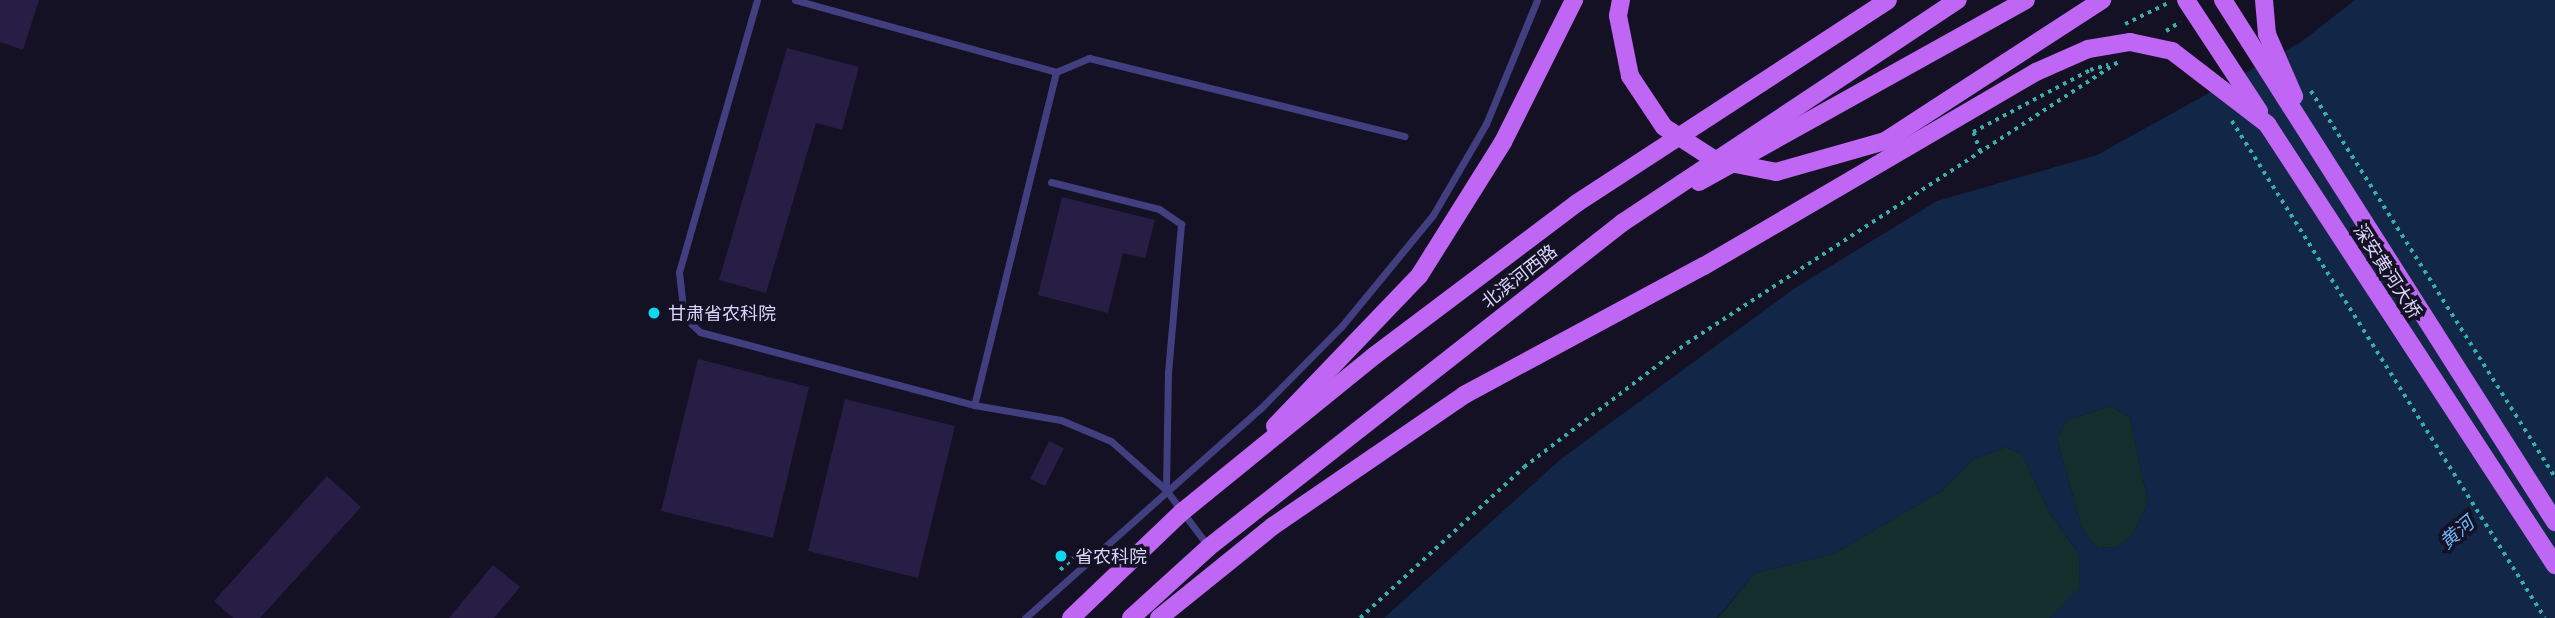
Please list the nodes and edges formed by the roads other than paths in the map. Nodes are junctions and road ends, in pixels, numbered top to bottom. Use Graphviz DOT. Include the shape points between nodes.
graph roads {
  1 [pos="757,0"];
  2 [pos="795,0"];
  3 [pos="1537,0"];
  4 [pos="1574,0"];
  5 [pos="1621,0"];
  6 [pos="1888,0"];
  7 [pos="1958,0"];
  8 [pos="2026,0"];
  9 [pos="2102,0"];
  10 [pos="2223,0"];
  11 [pos="2264,0"];
  12 [pos="2188,8"];
  13 [pos="1056,72"];
  14 [pos="2267,124"];
  15 [pos="1405,136"];
  16 [pos="2316,148"];
  17 [pos="1051,182"];
  18 [pos="1622,223"];
  19 [pos="974,405"];
  20 [pos="1230,473"];
  21 [pos="1166,490"];
  22 [pos="1182,512"];
  23 [pos="2555,522"];
  24 [pos="1209,547"];
  25 [pos="2555,565"];
  26 [pos="1026,618"];
  27 [pos="1071,618"];
  28 [pos="1131,618"];
  29 [pos="1159,618"];
  1 -- 19 [label="lane" via="679,272 684,317 700,332"];
  2 -- 13 [label="lane"];
  3 -- 21 [label="lane" via="1486,124 1433,215 1341,327"];
  4 -- 20 [label="main road" via="1503,142 1419,276"];
  5 -- 9 [label="main road, bridge" via="1618,16 1630,76 1664,127 1715,160 1776,172 1885,141"];
  6 -- 20 [label="main road, 北滨河西路" via="1577,203"];
  7 -- 18 [label="main road, 北滨河西路"];
  8 -- 18 [label="main road"];
  10 -- 16 [label="main road, 深安黄河大桥"];
  11 -- 16 [label="main road" via="2267,34"];
  12 -- 14 [label="main road, 深安黄河大桥, bridge"];
  13 -- 15 [label="lane" via="1089,58"];
  13 -- 19 [label="lane"];
  14 -- 25 [label="main road, 深安黄河大桥"];
  14 -- 29 [label="main road, bridge" via="2172,51 2130,42 2088,49 2036,72 1703,266 1464,395 1273,526"];
  16 -- 23 [label="main road, 深安黄河大桥"];
  17 -- 21 [label="lane" via="1159,209 1181,224 1168,372"];
  18 -- 24 [label="main road, 北滨河西路"];
  19 -- 21 [label="lane" via="1061,420 1111,441"];
  20 -- 22 [label="main road, 北滨河西路"];
  21 -- 22 [label="lane"];
  21 -- 26 [label="lane"];
  22 -- 24 [label="lane"];
  22 -- 27 [label="main road, 北滨河西路"];
  24 -- 28 [label="main road, 北滨河西路"];
}
